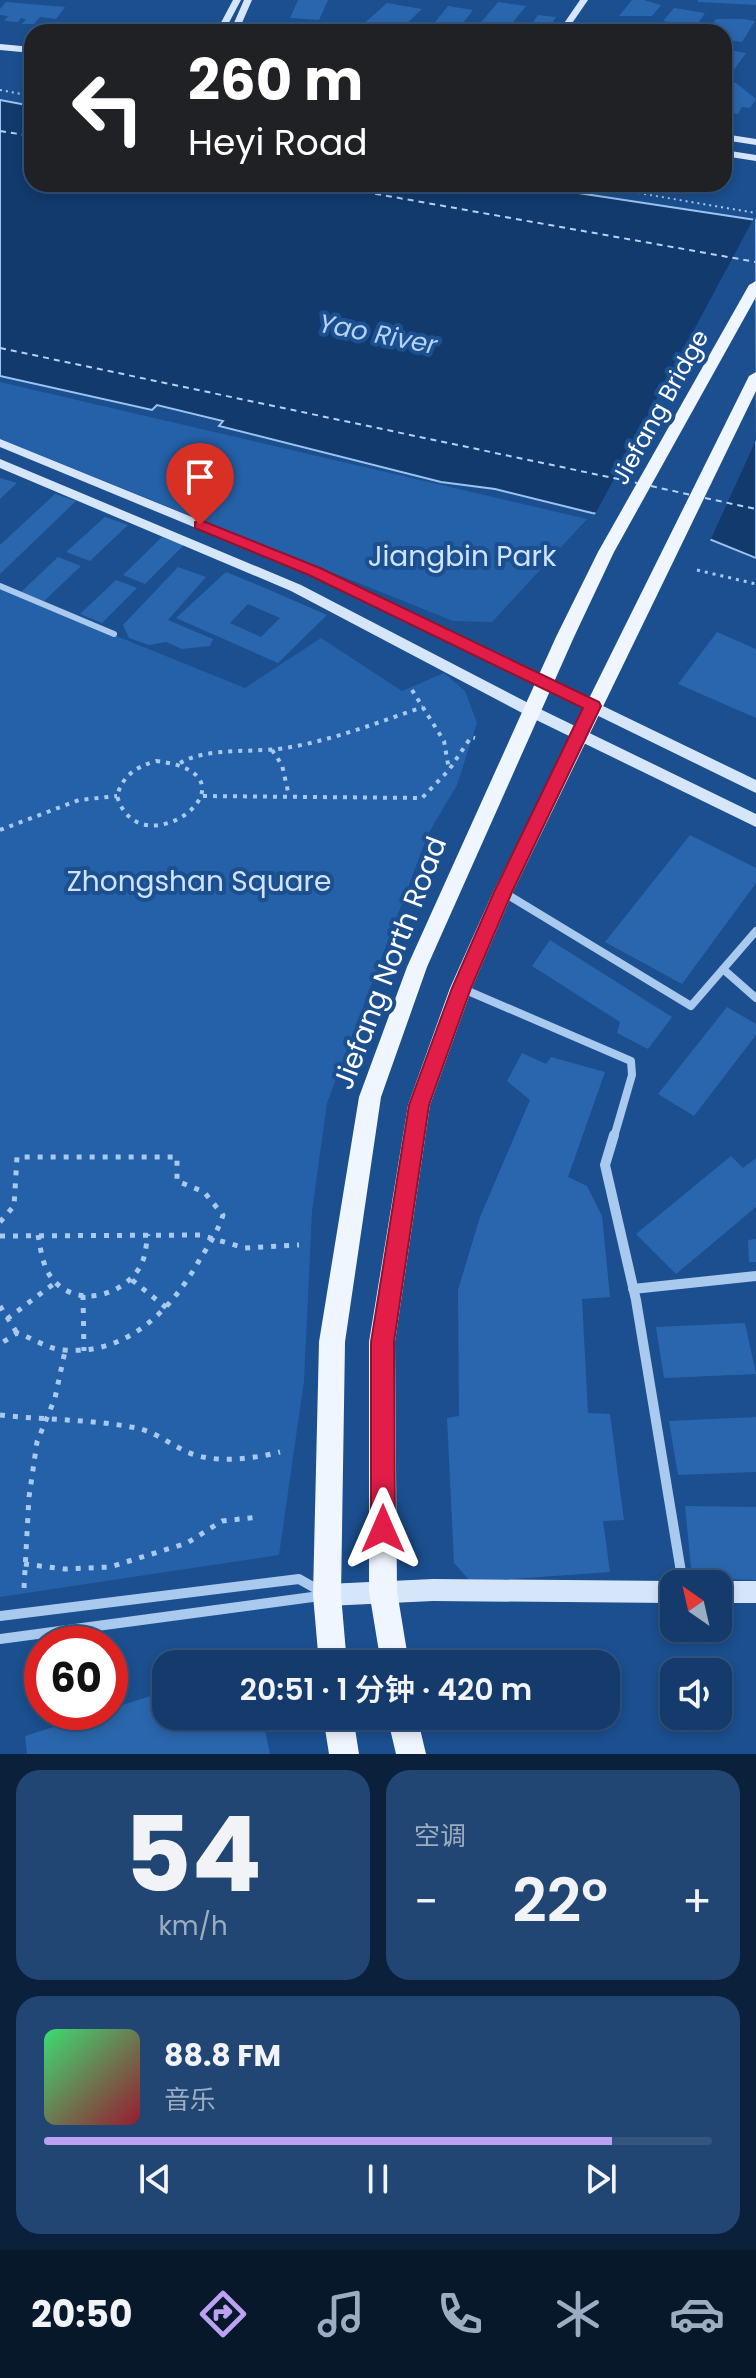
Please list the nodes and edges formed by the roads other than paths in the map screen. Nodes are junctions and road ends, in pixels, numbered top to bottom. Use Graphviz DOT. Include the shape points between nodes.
graph roads {
  1 [pos="237,0"];
  2 [pos="248,0"];
  3 [pos="584,0"];
  4 [pos="224,24"];
  5 [pos="238,24"];
  6 [pos="568,24"];
  7 [pos="0,40"];
  8 [pos="24,42"];
  9 [pos="0,47"];
  10 [pos="24,49"];
  11 [pos="732,138"];
  12 [pos="756,142"];
  13 [pos="732,154"];
  14 [pos="756,158"];
  15 [pos="756,285"];
  16 [pos="756,376"];
  17 [pos="0,443"];
  18 [pos="0,463"];
  19 [pos="606,552"];
  20 [pos="0,586"];
  21 [pos="114,634"];
  22 [pos="545,682"];
  23 [pos="593,706"];
  24 [pos="531,711"];
  25 [pos="579,734"];
  26 [pos="756,787"];
  27 [pos="756,821"];
  28 [pos="503,892"];
  29 [pos="756,931"];
  30 [pos="723,969"];
  31 [pos="461,988"];
  32 [pos="756,998"];
  33 [pos="756,1278"];
  34 [pos="633,1289"];
  35 [pos="681,1570"];
  36 [pos="383,1591"];
  37 [pos="660,1592"];
  38 [pos="732,1592"];
  39 [pos="756,1592"];
  40 [pos="327,1595"];
  41 [pos="0,1616"];
  42 [pos="0,1639"];
  43 [pos="332,1650"];
  44 [pos="393,1650"];
  45 [pos="340,1730"];
  46 [pos="405,1730"];
  47 [pos="344,1754"];
  48 [pos="411,1754"];
  1 -- 4 [label="main road"];
  2 -- 5 [label="main road"];
  3 -- 6 [label="main road"];
  7 -- 8 [label="main road"];
  9 -- 10 [label="main road"];
  11 -- 12 [label="main road"];
  13 -- 14 [label="main road"];
  15 -- 19 [label="main road, Jiefang Bridge"];
  16 -- 23 [label="main road"];
  17 -- 22 [label="main road" via="315,572"];
  18 -- 24 [label="main road" via="296,588"];
  19 -- 22 [label="main road, Jiefang North Road"];
  20 -- 21 [label="street"];
  22 -- 23 [label="main road"];
  22 -- 24 [label="main road, Jiefang North Road"];
  23 -- 25 [label="main road"];
  23 -- 26 [label="main road"];
  24 -- 25 [label="main road"];
  24 -- 40 [label="main road, Jiefang North Road" via="417,967 370,1097 332,1342"];
  25 -- 27 [label="main road"];
  25 -- 28 [label="main road"];
  28 -- 30 [label="street" via="691,1006"];
  28 -- 31 [label="main road"];
  29 -- 30 [label="street"];
  30 -- 32 [label="street"];
  31 -- 34 [label="street" via="631,1061 632,1075 605,1165"];
  31 -- 36 [label="main road" via="419,1105 382,1342"];
  33 -- 34 [label="street"];
  34 -- 35 [label="street"];
  36 -- 37 [label="main road"];
  36 -- 40 [label="main road"];
  36 -- 44 [label="main road"];
  38 -- 39 [label="main road"];
  40 -- 41 [label="street" via="299,1579"];
  40 -- 42 [label="street"];
  40 -- 43 [label="main road, Jiefang North Road"];
  45 -- 47 [label="main road"];
  46 -- 48 [label="main road"];
}
